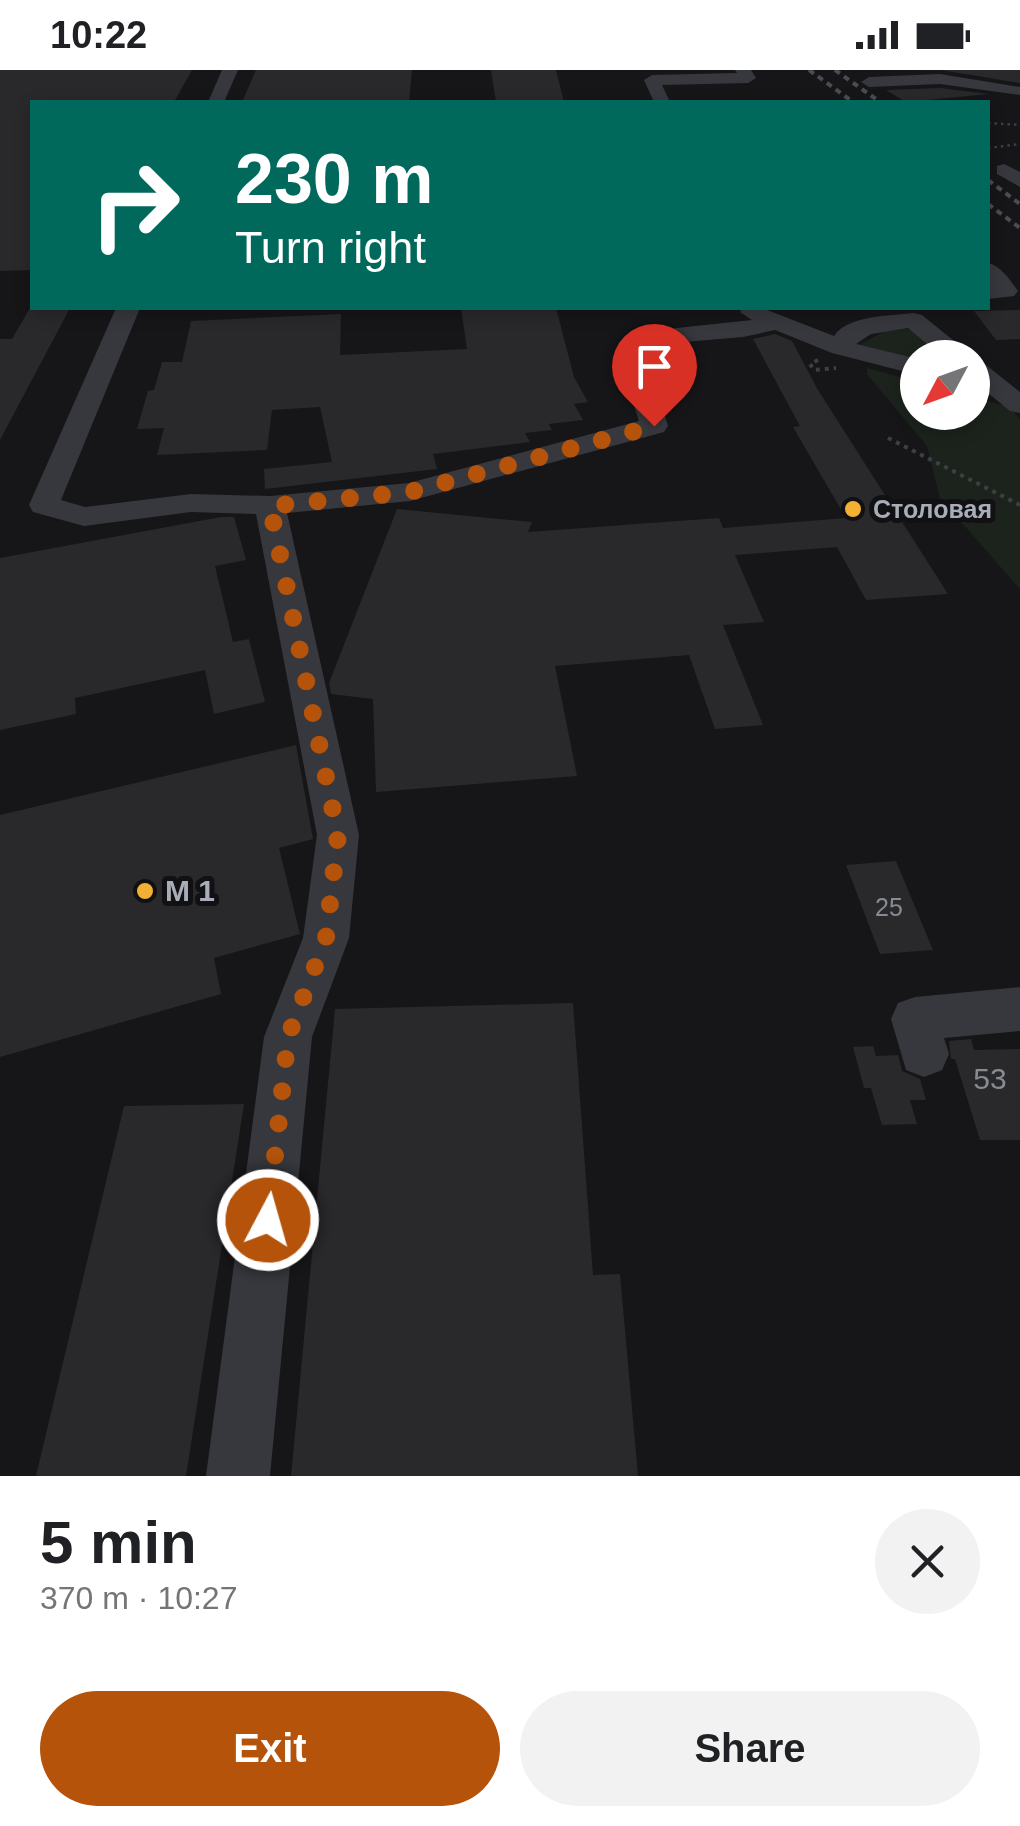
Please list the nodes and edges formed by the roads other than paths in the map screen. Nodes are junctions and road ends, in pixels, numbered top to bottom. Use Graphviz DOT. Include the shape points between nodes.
graph roads {
  1 [pos="230,70"];
  2 [pos="683,70"];
  3 [pos="743,70"];
  4 [pos="890,70"];
  5 [pos="970,71"];
  6 [pos="712,74"];
  7 [pos="932,74"];
  8 [pos="650,75"];
  9 [pos="906,80"];
  10 [pos="868,82"];
  11 [pos="1018,95"];
  12 [pos="217,100"];
  13 [pos="661,100"];
  14 [pos="990,102"];
  15 [pos="990,272"];
  16 [pos="990,292"];
  17 [pos="127,310"];
  18 [pos="749,310"];
  19 [pos="777,322"];
  20 [pos="942,324"];
  21 [pos="950,340"];
  22 [pos="968,340"];
  23 [pos="820,353"];
  24 [pos="900,364"];
  25 [pos="990,381"];
  26 [pos="990,390"];
  27 [pos="1016,402"];
  28 [pos="270,506"];
  29 [pos="1020,1008"];
  30 [pos="924,1054"];
  31 [pos="238,1476"];
  1 -- 12 [label="street"];
  2 -- 8 [label="street" via="686,75"];
  3 -- 6 [label="street" via="748,78"];
  4 -- 9 [label="street"];
  5 -- 11 [label="street" via="986,70"];
  6 -- 8 [label="street"];
  7 -- 9 [label="street"];
  7 -- 11 [label="street"];
  8 -- 13 [label="street"];
  9 -- 10 [label="street"];
  11 -- 14 [label="street"];
  15 -- 16 [label="street" via="1006,291"];
  17 -- 28 [label="street" via="44,505 84,517 191,503"];
  18 -- 19 [label="street"];
  19 -- 23 [label="street"];
  19 -- 28 [label="street" via="648,337 646,398 654,426 410,492"];
  20 -- 21 [label="street"];
  20 -- 22 [label="street"];
  20 -- 23 [label="street" via="913,320 866,327"];
  23 -- 24 [label="street"];
  25 -- 27 [label="street"];
  26 -- 27 [label="street"];
  28 -- 31 [label="street" via="338,835 326,938 288,1037"];
  29 -- 30 [label="street" via="914,1018"];
}
